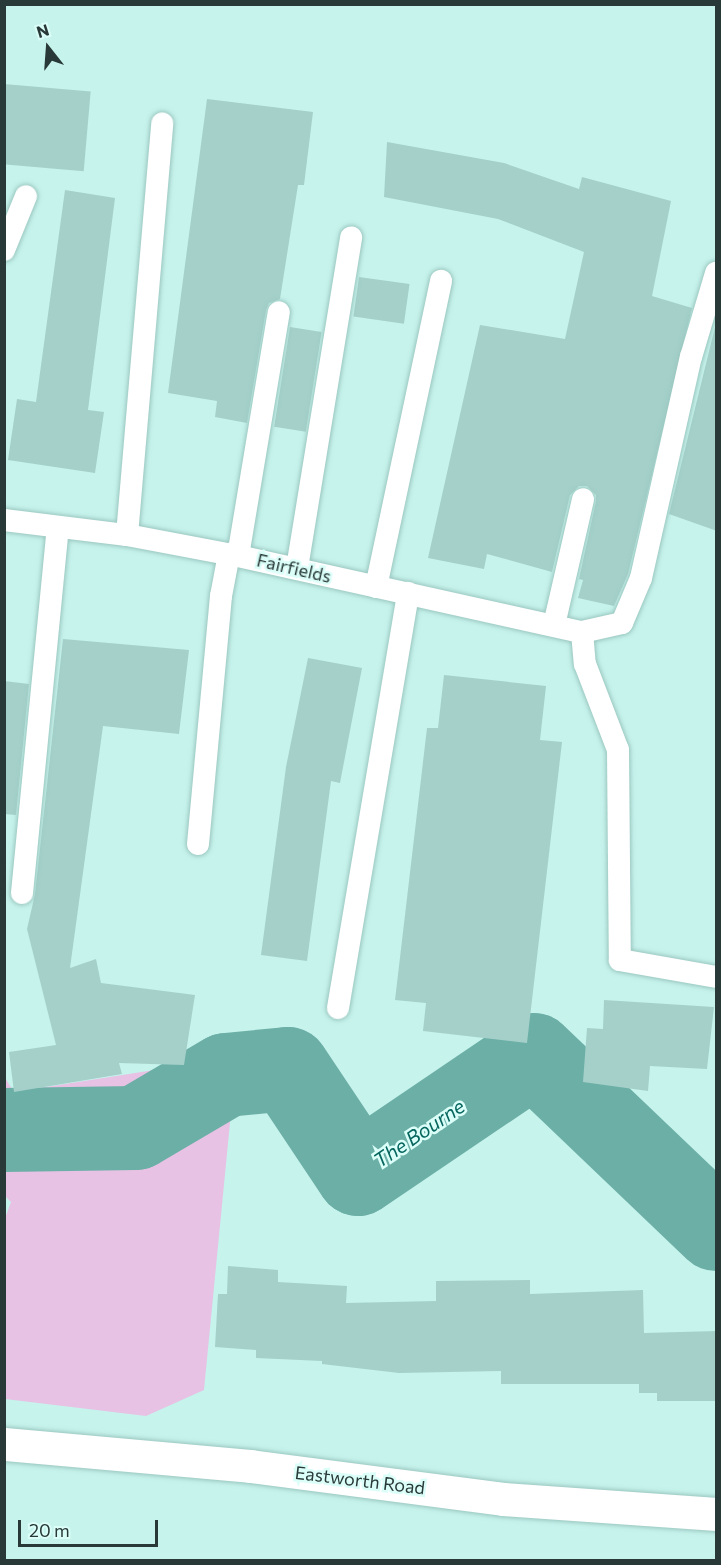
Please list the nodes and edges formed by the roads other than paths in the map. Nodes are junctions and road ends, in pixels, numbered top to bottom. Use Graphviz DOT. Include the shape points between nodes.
graph roads {
  1 [pos="162,123"];
  2 [pos="26,195"];
  3 [pos="351,237"];
  4 [pos="4,250"];
  5 [pos="717,273"];
  6 [pos="441,281"];
  7 [pos="279,312"];
  8 [pos="583,499"];
  9 [pos="4,520"];
  10 [pos="58,528"];
  11 [pos="127,535"];
  12 [pos="234,555"];
  13 [pos="297,568"];
  14 [pos="376,587"];
  15 [pos="408,593"];
  16 [pos="554,625"];
  17 [pos="582,632"];
  18 [pos="198,844"];
  19 [pos="22,893"];
  20 [pos="717,977"];
  21 [pos="338,1008"];
  22 [pos="4,1444"];
  23 [pos="717,1514"];
  1 -- 11 [label="lane"];
  2 -- 4 [label="lane"];
  3 -- 13 [label="lane"];
  5 -- 17 [label="lane" via="691,357 641,578 622,623"];
  6 -- 14 [label="lane"];
  7 -- 12 [label="lane"];
  8 -- 16 [label="lane"];
  9 -- 10 [label="lane, Fairfields"];
  10 -- 11 [label="lane, Fairfields"];
  10 -- 19 [label="lane"];
  11 -- 12 [label="lane, Fairfields"];
  12 -- 13 [label="lane, Fairfields"];
  12 -- 18 [label="lane" via="221,596"];
  13 -- 14 [label="lane, Fairfields"];
  14 -- 15 [label="lane, Fairfields"];
  15 -- 16 [label="lane, Fairfields"];
  15 -- 21 [label="lane"];
  16 -- 17 [label="lane, Fairfields"];
  17 -- 20 [label="lane" via="585,664 618,750 620,960"];
  22 -- 23 [label="main road, Eastworth Road" via="250,1466 503,1499"];
}
